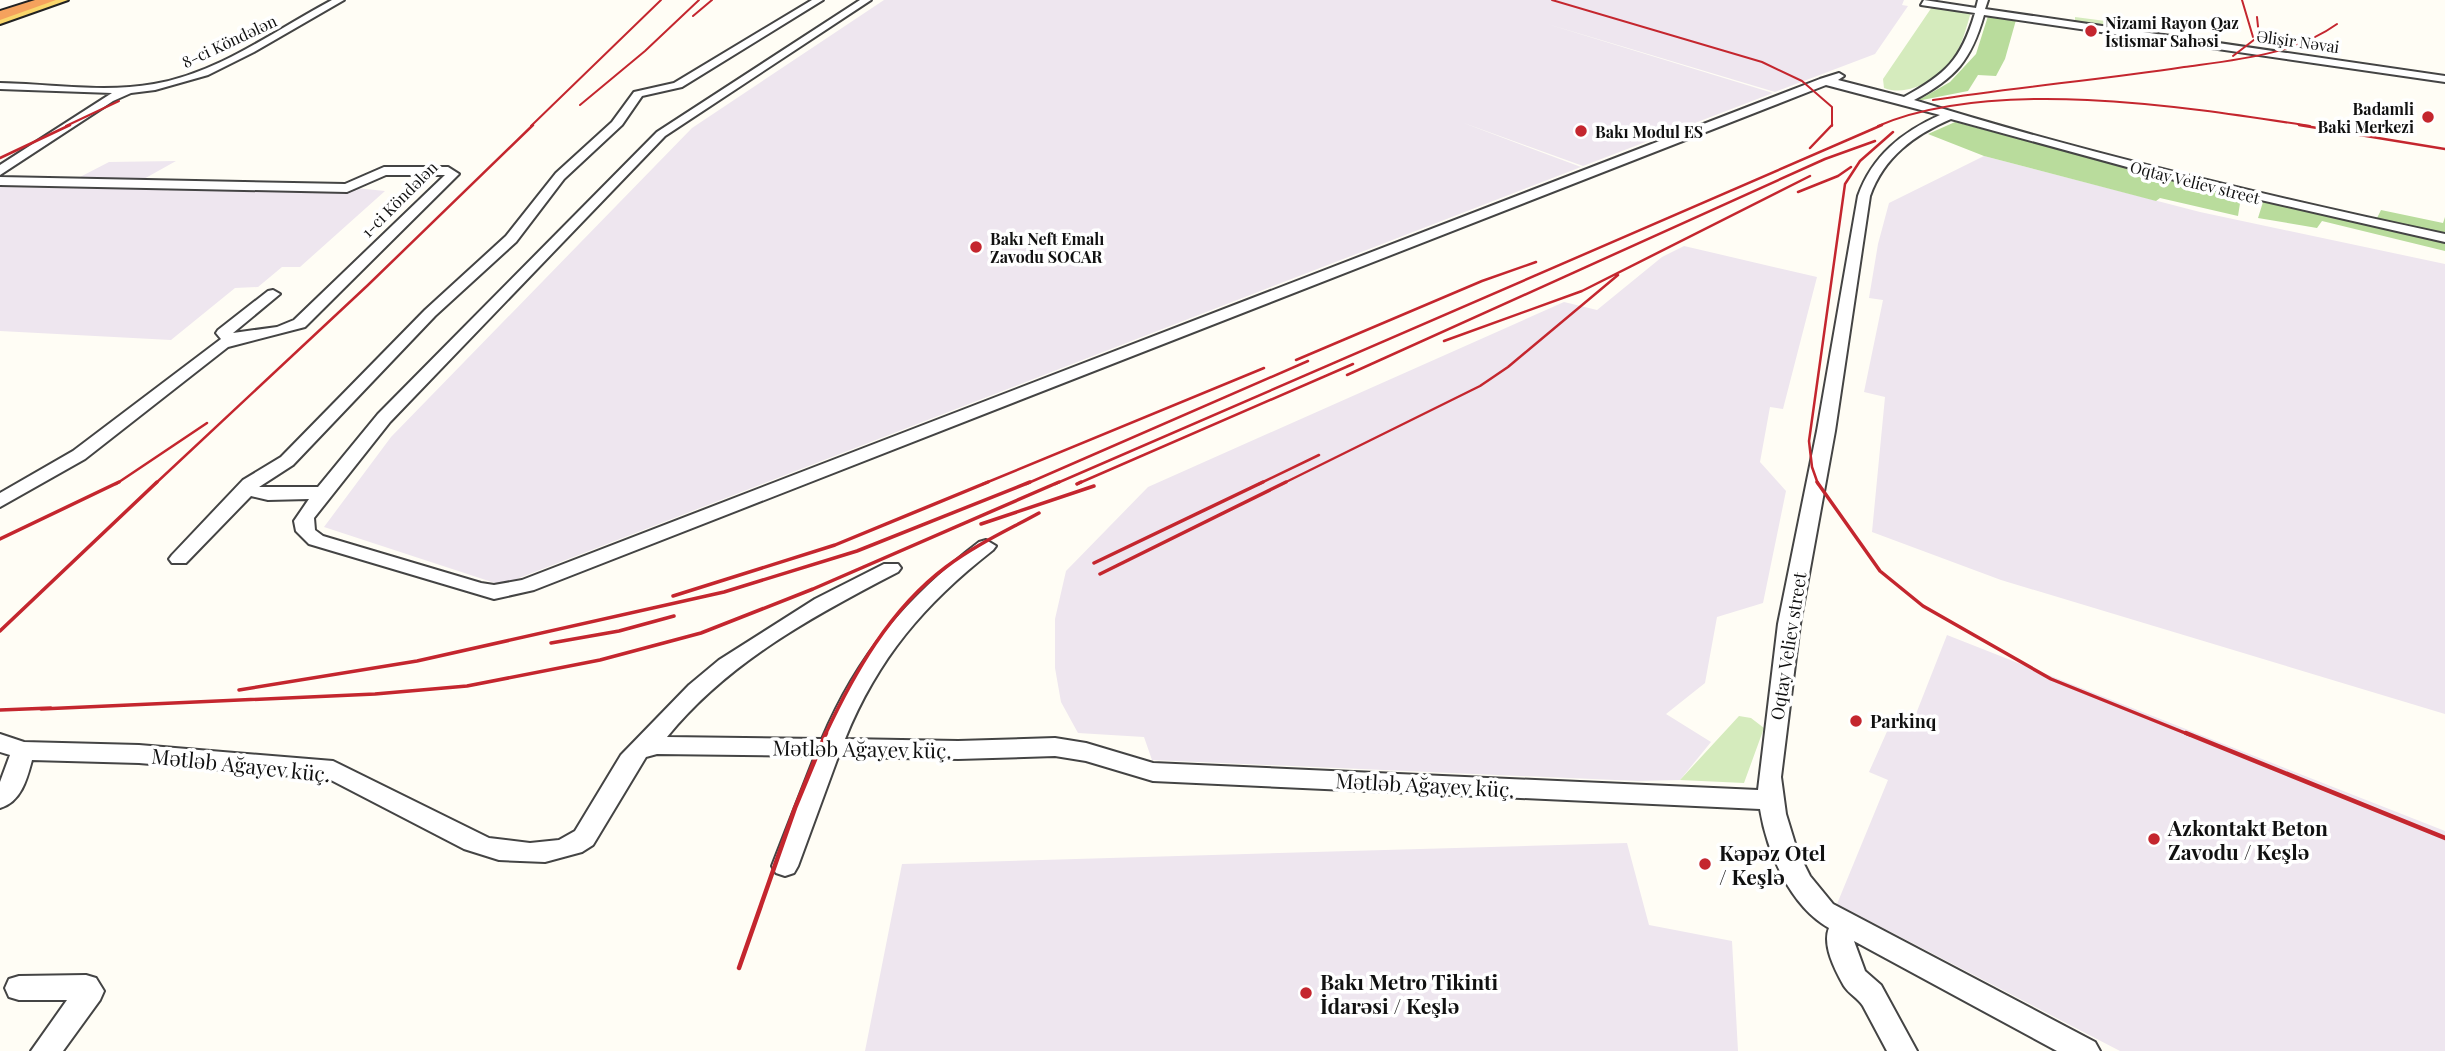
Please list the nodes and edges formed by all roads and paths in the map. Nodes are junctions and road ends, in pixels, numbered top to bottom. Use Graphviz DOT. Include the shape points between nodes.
graph roads {
  1 [pos="45,0"];
  2 [pos="62,0"];
  3 [pos="339,0"];
  4 [pos="818,0"];
  5 [pos="866,0"];
  6 [pos="24,1"];
  7 [pos="1928,1"];
  8 [pos="1981,5"];
  9 [pos="0,14"];
  10 [pos="0,76"];
  11 [pos="1839,76"];
  12 [pos="2445,79"];
  13 [pos="1823,81"];
  14 [pos="1850,85"];
  15 [pos="0,86"];
  16 [pos="49,87"];
  17 [pos="132,88"];
  18 [pos="1902,102"];
  19 [pos="1948,117"];
  20 [pos="0,171"];
  21 [pos="0,181"];
  22 [pos="2445,238"];
  23 [pos="273,294"];
  24 [pos="231,340"];
  25 [pos="247,490"];
  26 [pos="323,493"];
  27 [pos="0,500"];
  28 [pos="986,546"];
  29 [pos="179,559"];
  30 [pos="891,568"];
  31 [pos="0,743"];
  32 [pos="645,747"];
  33 [pos="829,748"];
  34 [pos="23,751"];
  35 [pos="0,799"];
  36 [pos="1769,800"];
  37 [pos="785,866"];
  38 [pos="1844,925"];
  39 [pos="19,988"];
  40 [pos="46,1051"];
  41 [pos="1902,1051"];
  42 [pos="2085,1051"];
  1 -- 9 [label="highway"];
  2 -- 9 [label="main road"];
  3 -- 17 [label="street, 8-ci Köndələn" via="217,67 160,86"];
  4 -- 25 [label="street" via="678,85 638,94 618,123 560,176 511,239 430,313 288,461"];
  5 -- 26 [label="street" via="660,135 384,418"];
  6 -- 9 [label="main road"];
  7 -- 8 [label="street, Əlişir Nəvai"];
  8 -- 12 [label="street, Əlişir Nəvai"];
  8 -- 18 [label="street" via="1970,45 1954,71"];
  10 -- 16 [label="street" via="68,79"];
  11 -- 13 [label="street"];
  11 -- 14 [label="street" via="1839,82"];
  11 -- 14 [label="street" via="1858,75 1874,81"];
  13 -- 14 [label="street"];
  13 -- 26 [label="street" via="509,590 479,589 316,540 303,528 304,517"];
  14 -- 18 [label="street, Oqtay Veliev street"];
  15 -- 16 [label="street, 8-ci Köndələn"];
  16 -- 17 [label="street, 8-ci Köndələn"];
  17 -- 20 [label="street"];
  18 -- 19 [label="street, Oqtay Veliev street"];
  19 -- 22 [label="street, Oqtay Veliev street" via="2224,190"];
  19 -- 36 [label="street, Oqtay Veliev street" via="1910,135 1885,157 1870,176 1864,196 1826,431 1788,624"];
  21 -- 24 [label="street, 1-ci Köndələn" via="347,188 384,171 453,172 321,299 307,319"];
  23 -- 24 [label="street" via="224,334"];
  24 -- 27 [label="street, 1-ci Köndələn" via="79,454"];
  25 -- 26 [label="street"];
  25 -- 29 [label="street"];
  28 -- 33 [label="street" via="942,578 896,626 859,683"];
  30 -- 32 [label="street" via="821,603 723,666 667,718"];
  31 -- 34 [label="street, Mətləb Ağayev küç."];
  32 -- 33 [label="street, Mətləb Ağayev küç."];
  32 -- 34 [label="street, Mətləb Ağayev küç." via="629,761 584,838 562,850 546,851 483,846 333,770 139,754"];
  33 -- 36 [label="street, Mətləb Ağayev küç." via="1055,747 1174,773"];
  33 -- 37 [label="street"];
  34 -- 35 [label="street" via="14,782"];
  36 -- 38 [label="street, Oqtay Veliev street" via="1801,883 1824,912"];
  38 -- 41 [label="street" via="1842,950 1855,979 1871,994"];
  38 -- 42 [label="street, Oqtay Veliev street"];
  39 -- 40 [label="street" via="86,987 90,991"];
}
